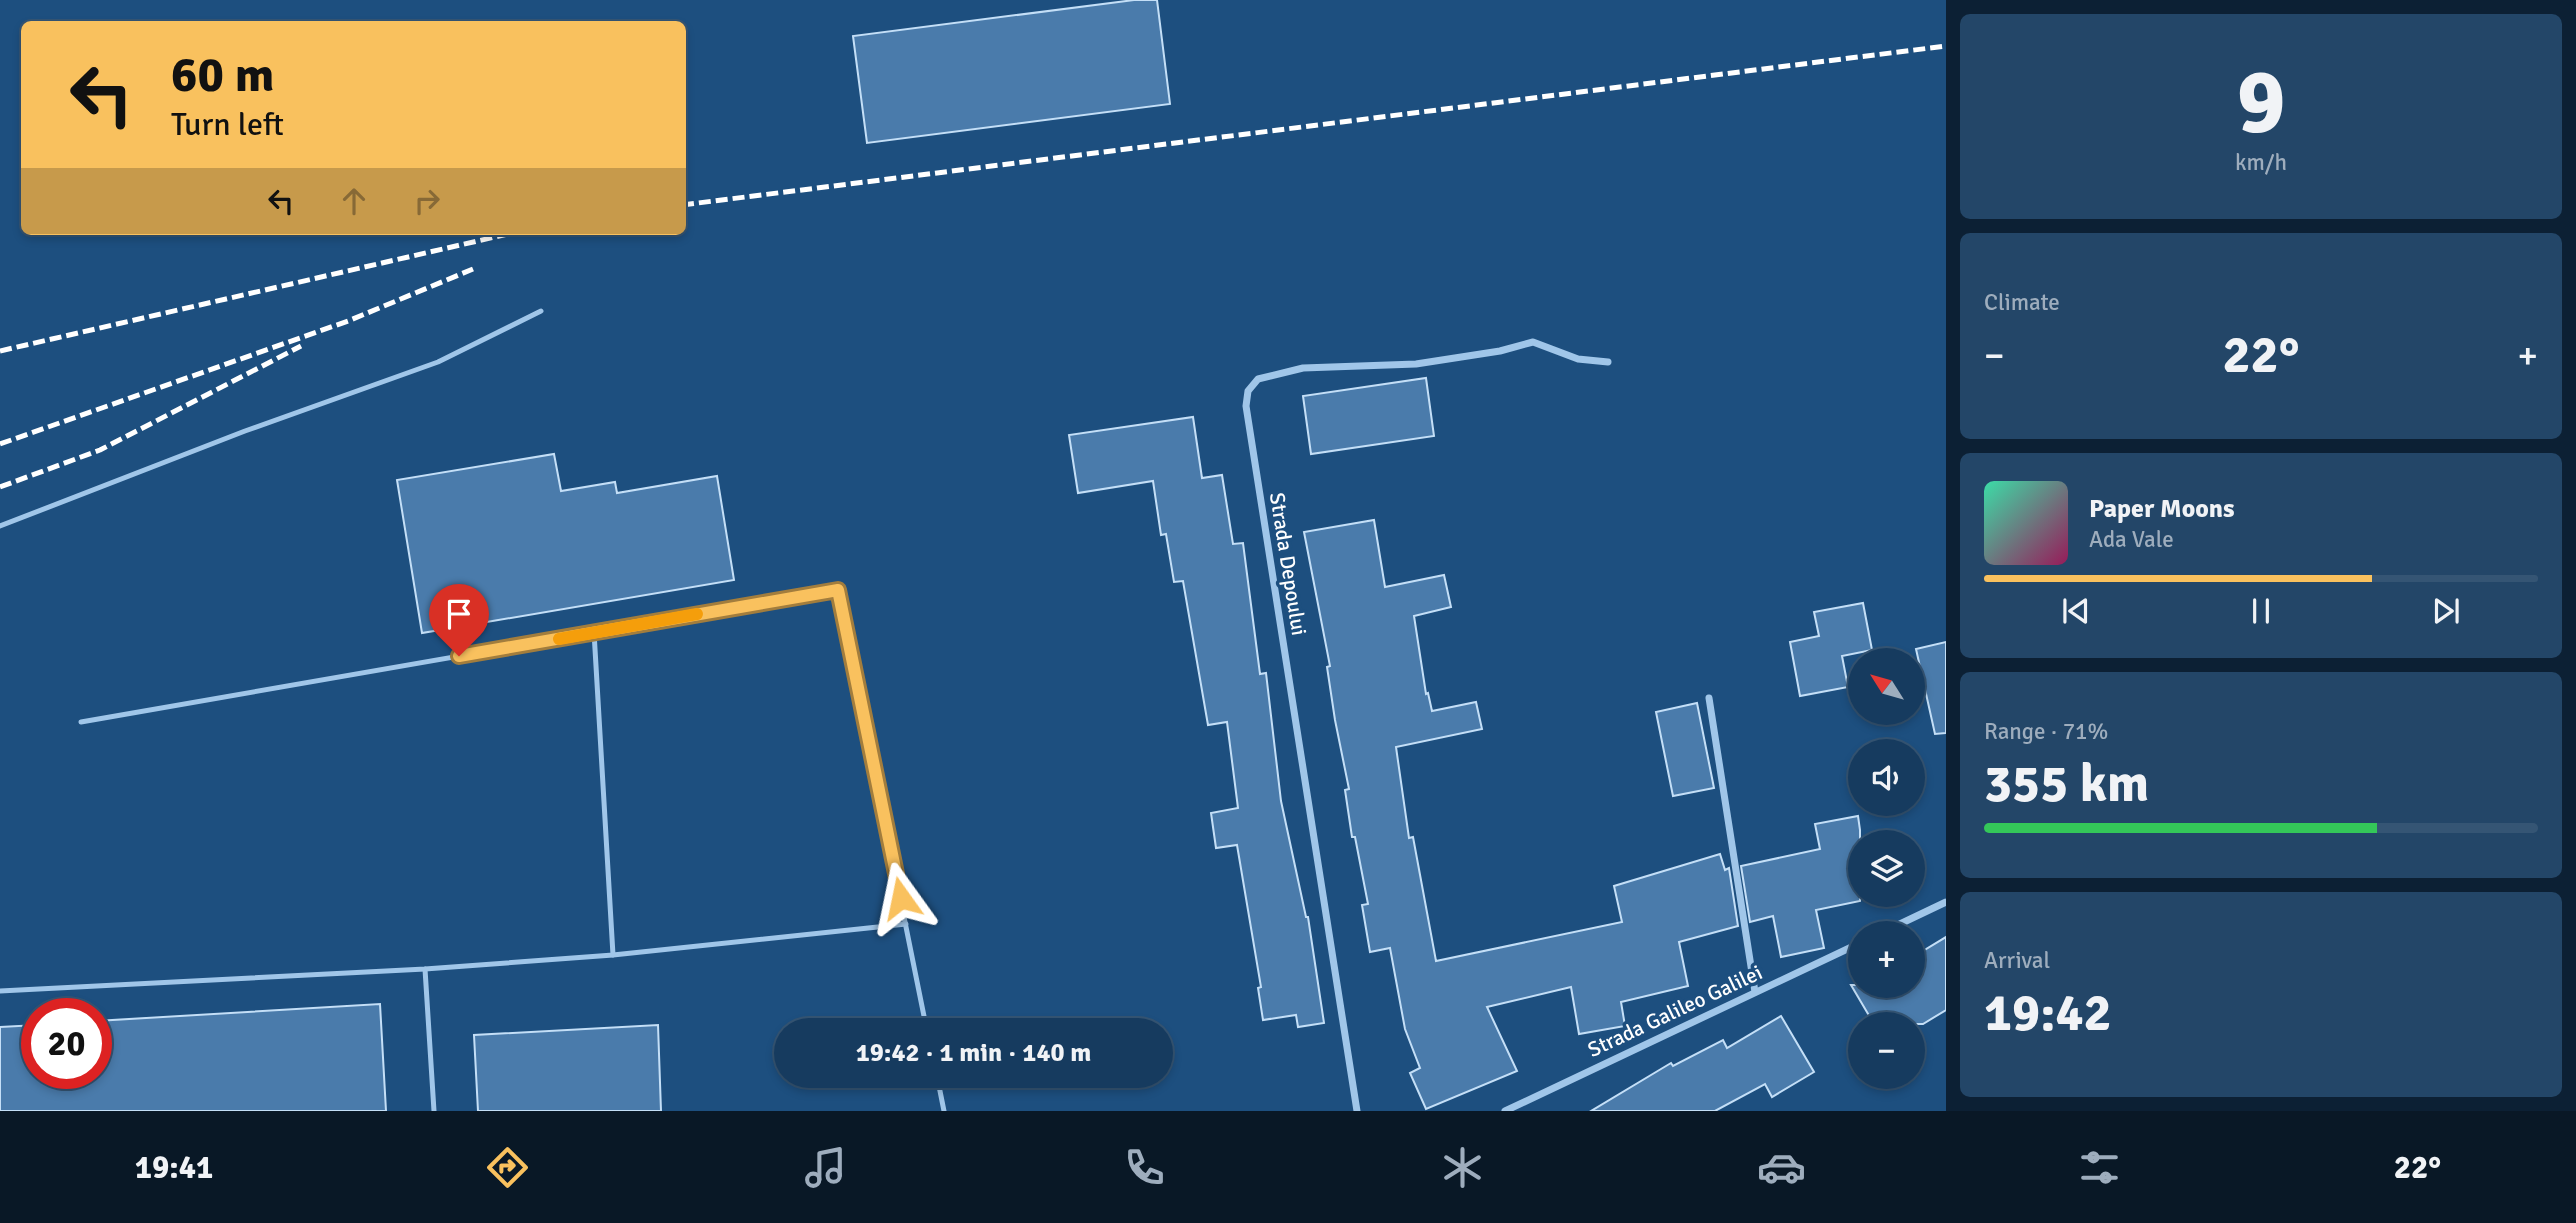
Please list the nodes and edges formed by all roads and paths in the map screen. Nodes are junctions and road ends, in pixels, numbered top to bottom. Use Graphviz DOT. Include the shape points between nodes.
graph roads {
  1 [pos="541,311"];
  2 [pos="1608,362"];
  3 [pos="0,526"];
  4 [pos="594,632"];
  5 [pos="1709,698"];
  6 [pos="81,722"];
  7 [pos="1946,902"];
  8 [pos="1906,921"];
  9 [pos="906,923"];
  10 [pos="1848,949"];
  11 [pos="613,955"];
  12 [pos="425,969"];
  13 [pos="0,991"];
  14 [pos="1755,992"];
  15 [pos="925,1018"];
  16 [pos="939,1088"];
  17 [pos="434,1111"];
  18 [pos="944,1111"];
  19 [pos="1357,1111"];
  20 [pos="1505,1111"];
  1 -- 3 [label="lane" via="438,362"];
  2 -- 19 [label="street, Strada Depoului" via="1578,359 1533,342 1416,364 1303,368 1258,379 1248,391 1245,406"];
  4 -- 6 [label="lane"];
  4 -- 9 [label="lane" via="838,590"];
  4 -- 11 [label="lane"];
  5 -- 14 [label="street"];
  7 -- 8 [label="street"];
  9 -- 11 [label="lane"];
  9 -- 15 [label="lane"];
  10 -- 14 [label="street, Strada Galileo Galilei"];
  11 -- 12 [label="lane"];
  12 -- 13 [label="lane"];
  12 -- 17 [label="lane"];
  14 -- 20 [label="street, Strada Galileo Galilei"];
  16 -- 18 [label="lane"];
}
